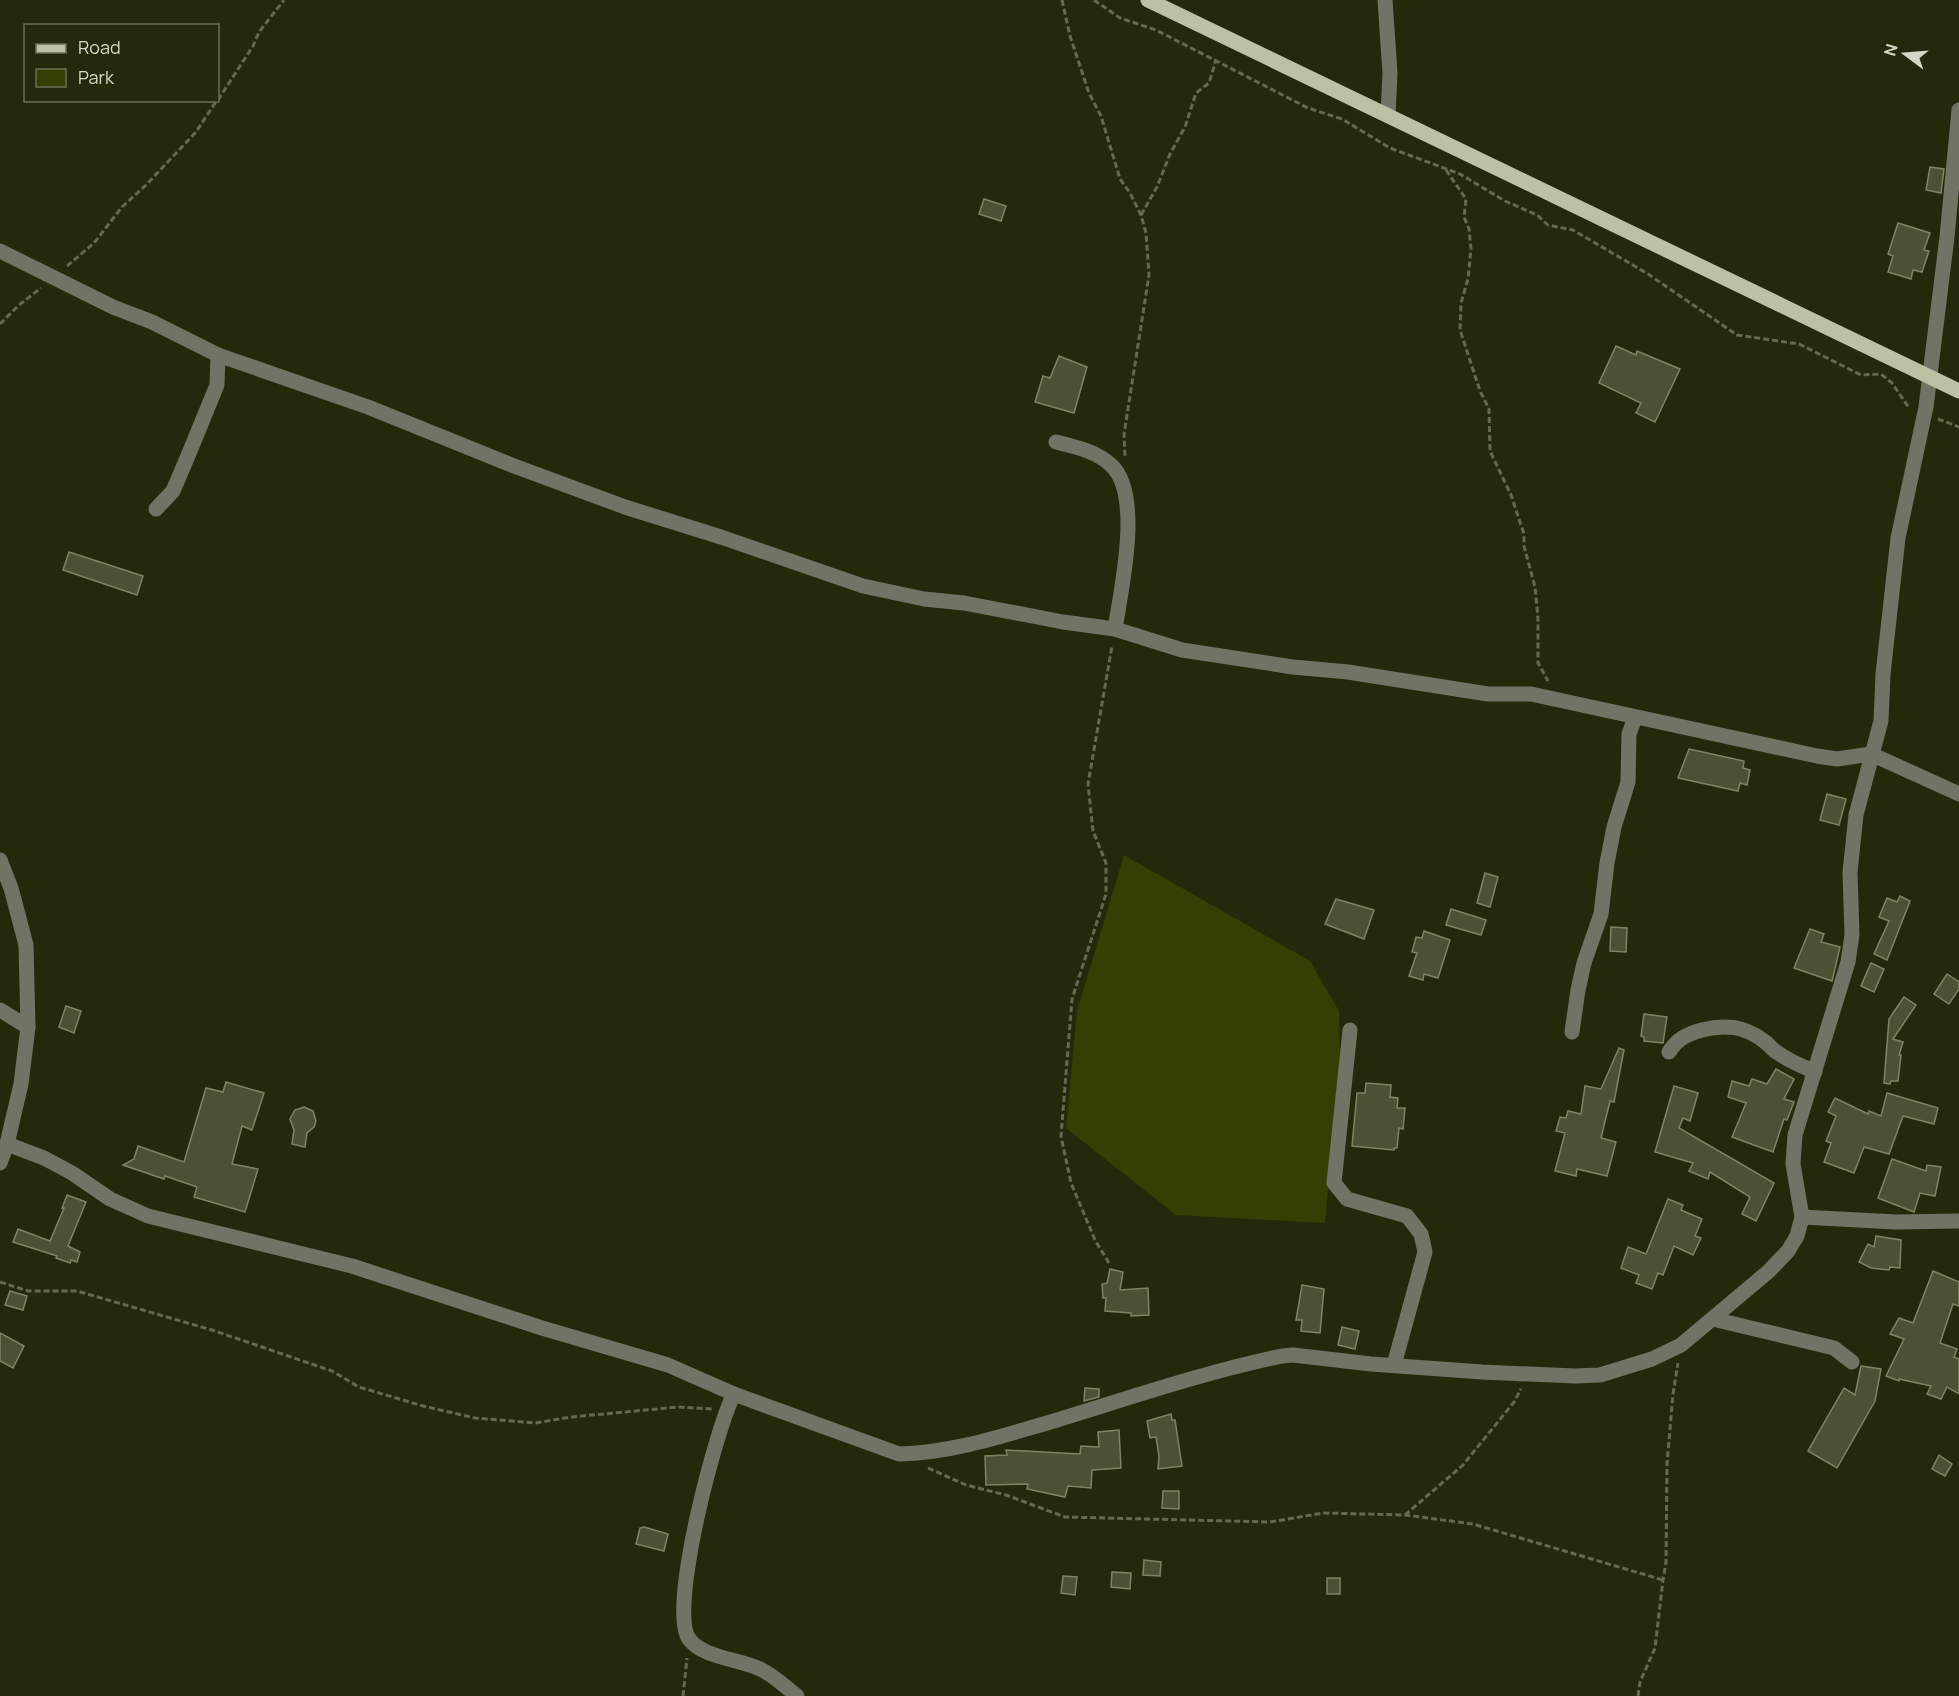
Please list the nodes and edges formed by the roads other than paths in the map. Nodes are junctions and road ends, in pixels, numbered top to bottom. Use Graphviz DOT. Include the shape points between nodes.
graph roads {
  1 [pos="1148,0"];
  2 [pos="1385,0"];
  3 [pos="1959,110"];
  4 [pos="1388,115"];
  5 [pos="0,251"];
  6 [pos="218,355"];
  7 [pos="1929,377"];
  8 [pos="1959,391"];
  9 [pos="1056,442"];
  10 [pos="156,509"];
  11 [pos="1115,629"];
  12 [pos="1635,718"];
  13 [pos="1871,754"];
  14 [pos="1959,794"];
  15 [pos="0,860"];
  16 [pos="0,1010"];
  17 [pos="28,1027"];
  18 [pos="1350,1030"];
  19 [pos="1572,1032"];
  20 [pos="1669,1052"];
  21 [pos="1815,1072"];
  22 [pos="7,1144"];
  23 [pos="0,1163"];
  24 [pos="1802,1217"];
  25 [pos="1959,1221"];
  26 [pos="1713,1319"];
  27 [pos="1852,1362"];
  28 [pos="1394,1365"];
  29 [pos="734,1394"];
  30 [pos="797,1696"];
  1 -- 4 [label="main road"];
  2 -- 4 [label="street" via="1390,73"];
  3 -- 7 [label="street"];
  4 -- 7 [label="main road"];
  5 -- 6 [label="street"];
  6 -- 10 [label="street" via="217,385 174,491"];
  6 -- 11 [label="street" via="368,407 625,507 862,586"];
  7 -- 8 [label="main road"];
  7 -- 13 [label="street" via="1922,430 1898,538 1881,721"];
  9 -- 11 [label="street" via="1092,452 1112,466 1126,490 1128,541"];
  11 -- 12 [label="street" via="1182,650 1488,694 1531,694"];
  12 -- 13 [label="street" via="1817,756 1837,759"];
  12 -- 19 [label="street" via="1629,734 1628,782 1614,827 1601,914 1584,963"];
  13 -- 14 [label="street"];
  13 -- 21 [label="street" via="1856,815 1848,962"];
  15 -- 17 [label="street" via="26,945"];
  16 -- 17 [label="street"];
  17 -- 22 [label="street" via="21,1084"];
  18 -- 28 [label="street" via="1334,1183 1347,1199 1407,1216 1421,1234 1425,1252"];
  20 -- 21 [label="street" via="1682,1037 1729,1025 1748,1031 1775,1052"];
  21 -- 24 [label="street" via="1795,1135 1793,1164"];
  22 -- 23 [label="street"];
  22 -- 29 [label="street" via="44,1158 110,1199 148,1216 352,1266 668,1365"];
  24 -- 25 [label="street"];
  24 -- 26 [label="street" via="1788,1251"];
  26 -- 27 [label="street" via="1834,1348"];
  26 -- 28 [label="street" via="1681,1345 1652,1359 1600,1375"];
  28 -- 29 [label="street" via="1282,1356 1007,1435 924,1454 899,1454"];
  29 -- 30 [label="street" via="726,1409 702,1495 687,1575 685,1624 689,1638 702,1650 761,1669"];
}
